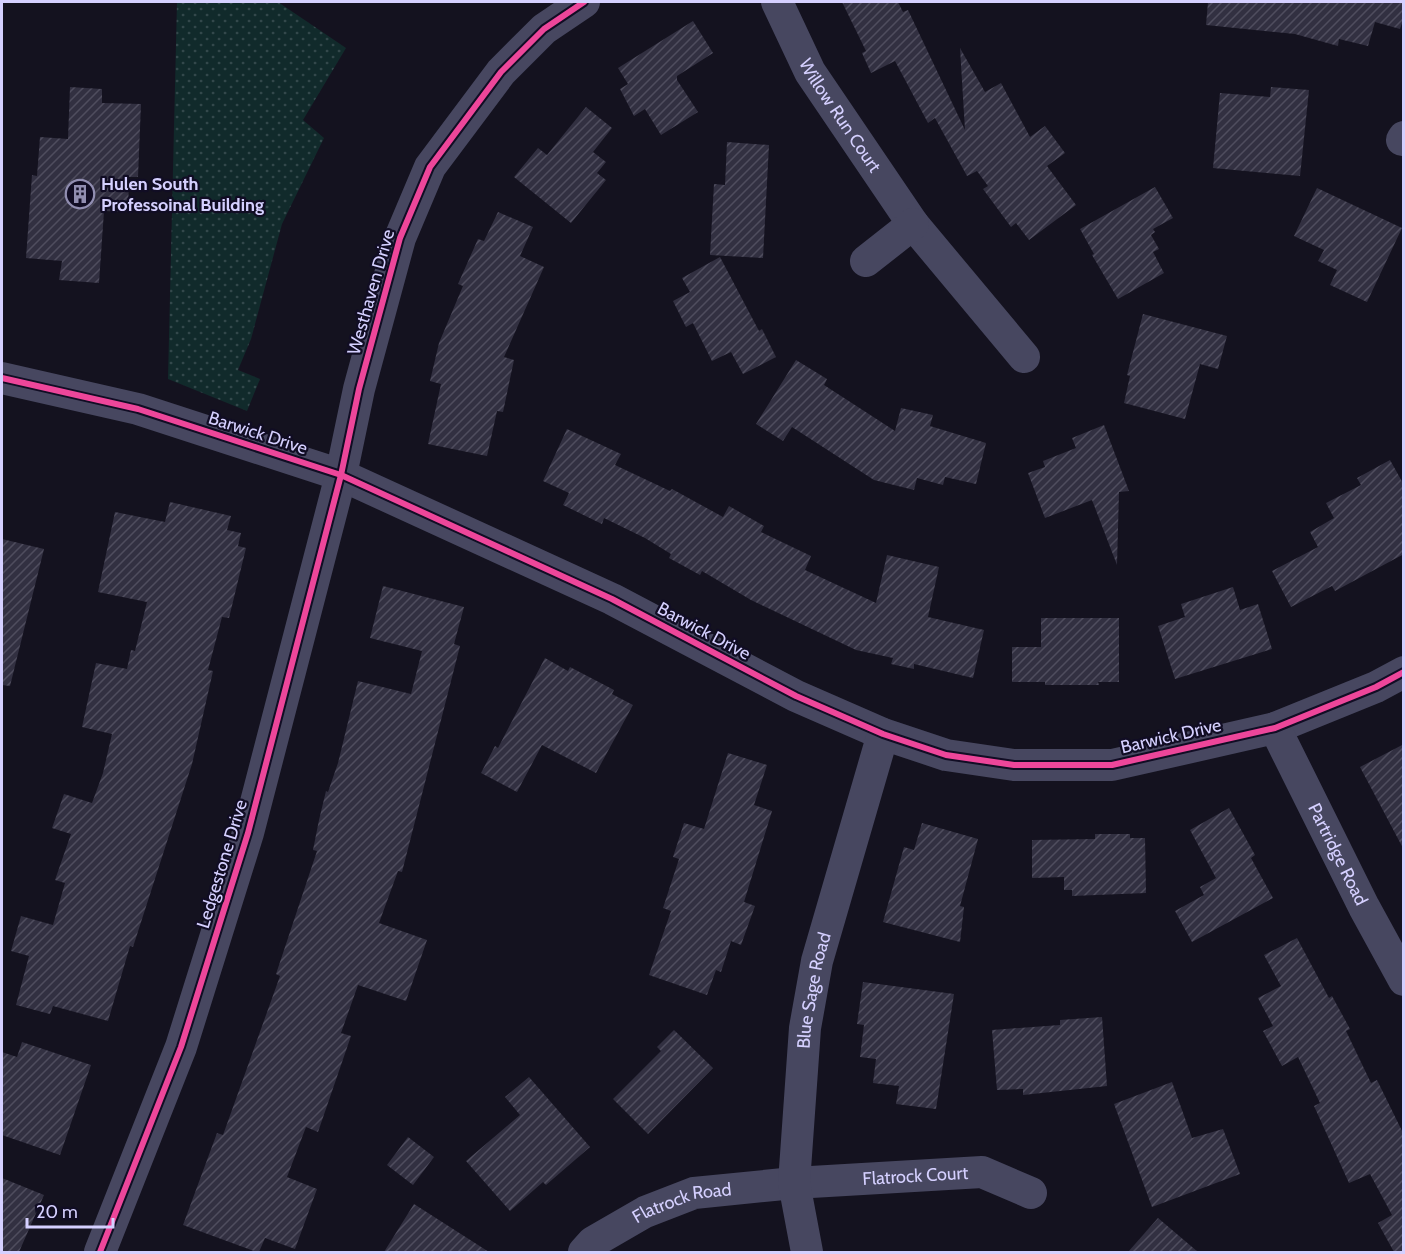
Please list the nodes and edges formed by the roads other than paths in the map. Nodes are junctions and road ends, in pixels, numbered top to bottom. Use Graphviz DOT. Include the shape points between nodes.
graph roads {
  1 [pos="584,2"];
  2 [pos="777,2"];
  3 [pos="913,224"];
  4 [pos="866,261"];
  5 [pos="1024,357"];
  6 [pos="2,378"];
  7 [pos="341,475"];
  8 [pos="1404,672"];
  9 [pos="1275,728"];
  10 [pos="883,734"];
  11 [pos="1404,980"];
  12 [pos="794,1183"];
  13 [pos="1030,1193"];
  14 [pos="100,1252"];
  15 [pos="584,1252"];
  16 [pos="807,1252"];
  1 -- 7 [label="street, Westhaven Drive" via="544,29 501,72 430,166 400,238 359,389"];
  2 -- 3 [label="street, Willow Run Court" via="810,72"];
  3 -- 4 [label="street"];
  3 -- 5 [label="street, Willow Run Court"];
  6 -- 7 [label="street, Barwick Drive" via="138,409"];
  7 -- 10 [label="street, Barwick Drive" via="612,599 796,696"];
  7 -- 14 [label="street, Ledgestone Drive" via="245,844 181,1047"];
  8 -- 9 [label="street, Barwick Drive"];
  9 -- 10 [label="street, Barwick Drive" via="1112,765 1002,763 946,755"];
  9 -- 11 [label="street, Partridge Road"];
  10 -- 12 [label="street, Blue Sage Road" via="817,961 806,1028"];
  12 -- 13 [label="street, Flatrock Court" via="982,1172"];
  12 -- 15 [label="street, Flatrock Road" via="694,1193 645,1212 593,1242"];
  12 -- 16 [label="street, Blue Sage Road"];
}
